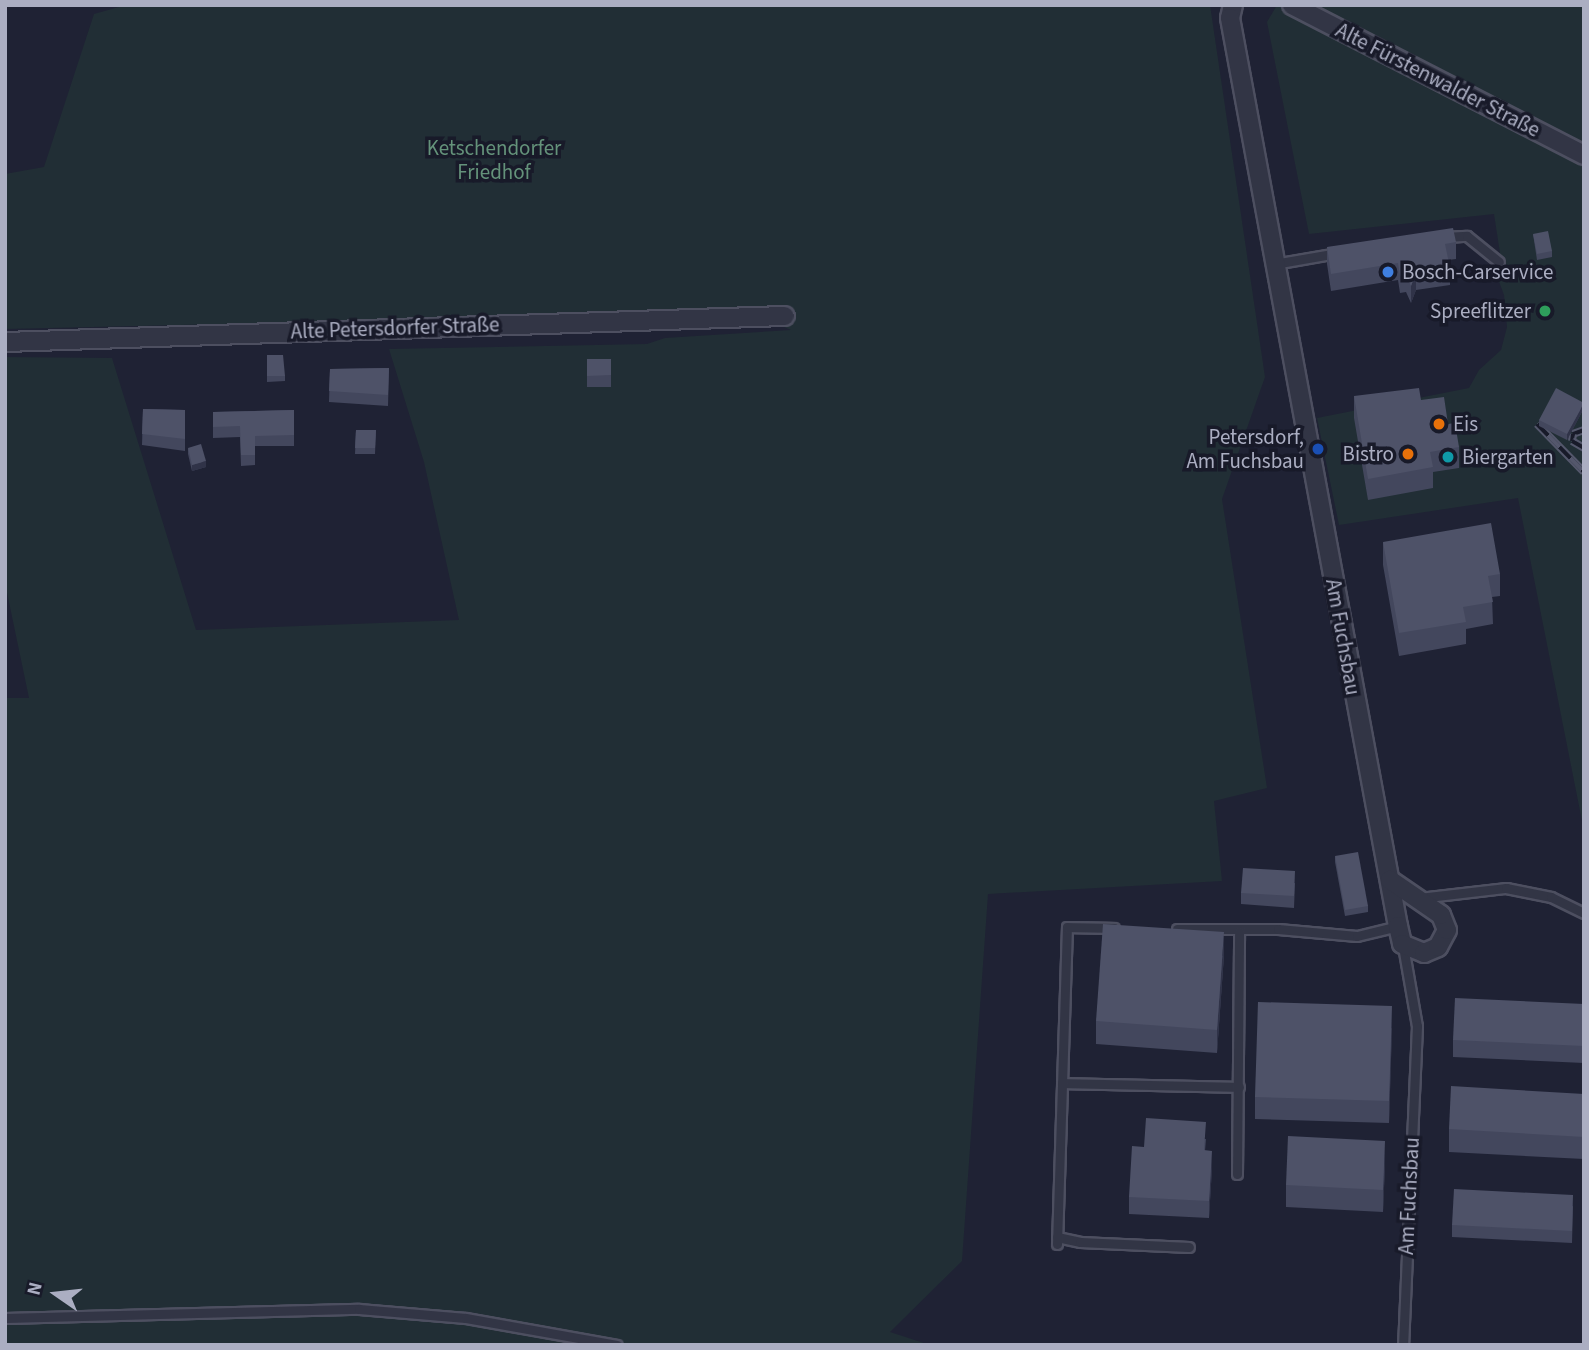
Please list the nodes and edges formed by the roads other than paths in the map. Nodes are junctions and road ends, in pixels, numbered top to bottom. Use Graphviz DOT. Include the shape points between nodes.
graph roads {
  1 [pos="1233,5"];
  2 [pos="1292,5"];
  3 [pos="1584,155"];
  4 [pos="1436,238"];
  5 [pos="1350,251"];
  6 [pos="1499,262"];
  7 [pos="1274,264"];
  8 [pos="785,316"];
  9 [pos="5,342"];
  10 [pos="1390,880"];
  11 [pos="1417,898"];
  12 [pos="1584,913"];
  13 [pos="1398,926"];
  14 [pos="1120,928"];
  15 [pos="1160,929"];
  16 [pos="1239,931"];
  17 [pos="1402,944"];
  18 [pos="1062,1083"];
  19 [pos="1239,1087"];
  20 [pos="1237,1174"];
  21 [pos="1189,1247"];
  22 [pos="5,1318"];
  23 [pos="617,1345"];
  24 [pos="1403,1345"];
  1 -- 7 [label="street, Am Fuchsbau" via="1230,18"];
  2 -- 3 [label="street, Alte Fürstenwalder Straße"];
  4 -- 6 [label="lane" via="1467,236"];
  5 -- 7 [label="lane"];
  7 -- 10 [label="street, Am Fuchsbau"];
  8 -- 9 [label="street, Alte Petersdorfer Straße"];
  10 -- 11 [label="street"];
  10 -- 13 [label="street, Am Fuchsbau"];
  11 -- 12 [label="lane" via="1506,888 1551,897"];
  11 -- 17 [label="street" via="1441,915 1447,930 1438,947 1424,953"];
  13 -- 16 [label="lane" via="1357,936 1278,929"];
  13 -- 17 [label="street, Am Fuchsbau"];
  14 -- 18 [label="lane" via="1067,927"];
  15 -- 16 [label="lane"];
  16 -- 19 [label="lane"];
  17 -- 24 [label="lane, Am Fuchsbau" via="1417,1026"];
  18 -- 19 [label="lane"];
  18 -- 21 [label="lane" via="1057,1240"];
  19 -- 20 [label="lane"];
  22 -- 23 [label="lane" via="359,1309 466,1318"];
}
